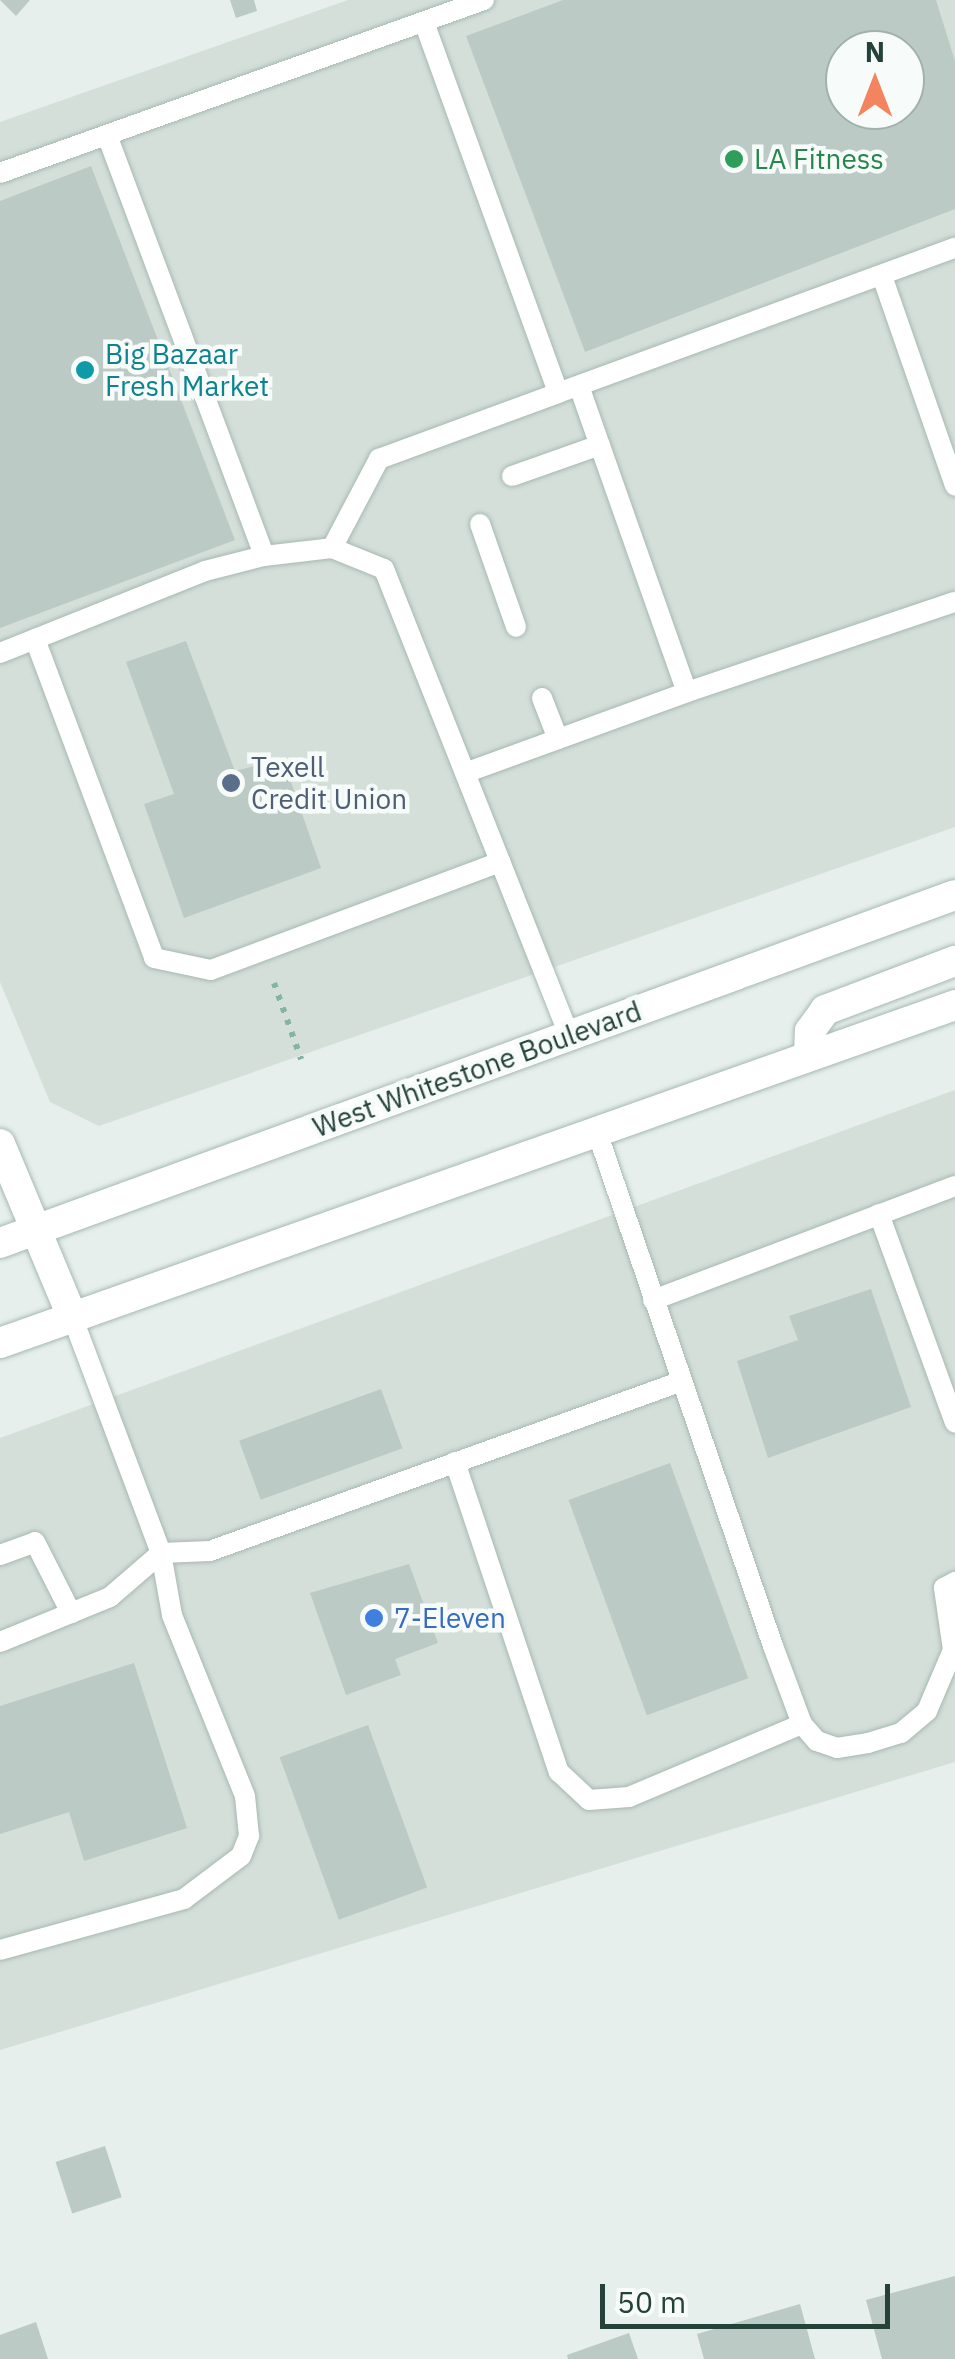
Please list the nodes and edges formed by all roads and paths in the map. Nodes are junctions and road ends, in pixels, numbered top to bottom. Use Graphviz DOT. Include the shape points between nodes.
graph roads {
  1 [pos="484,0"];
  2 [pos="424,22"];
  3 [pos="107,135"];
  4 [pos="0,173"];
  5 [pos="955,248"];
  6 [pos="882,276"];
  7 [pos="579,386"];
  8 [pos="558,393"];
  9 [pos="600,445"];
  10 [pos="512,476"];
  11 [pos="955,486"];
  12 [pos="480,524"];
  13 [pos="332,548"];
  14 [pos="264,556"];
  15 [pos="955,602"];
  16 [pos="516,627"];
  17 [pos="34,639"];
  18 [pos="0,653"];
  19 [pos="687,692"];
  20 [pos="542,698"];
  21 [pos="558,739"];
  22 [pos="465,773"];
  23 [pos="500,862"];
  24 [pos="955,896"];
  25 [pos="955,961"];
  26 [pos="274,983"];
  27 [pos="955,1005"];
  28 [pos="569,1035"];
  29 [pos="809,1056"];
  30 [pos="302,1059"];
  31 [pos="597,1132"];
  32 [pos="0,1144"];
  33 [pos="955,1186"];
  34 [pos="880,1214"];
  35 [pos="35,1228"];
  36 [pos="0,1243"];
  37 [pos="653,1300"];
  38 [pos="72,1316"];
  39 [pos="0,1343"];
  40 [pos="679,1382"];
  41 [pos="955,1423"];
  42 [pos="455,1462"];
  43 [pos="161,1553"];
  44 [pos="0,1555"];
  45 [pos="955,1582"];
  46 [pos="71,1613"];
  47 [pos="0,1642"];
  48 [pos="802,1724"];
  49 [pos="0,1950"];
  1 -- 2 [label="lane"];
  2 -- 3 [label="lane"];
  2 -- 8 [label="lane"];
  3 -- 4 [label="lane"];
  3 -- 14 [label="lane"];
  5 -- 6 [label="lane"];
  6 -- 7 [label="lane"];
  6 -- 11 [label="lane"];
  7 -- 8 [label="lane"];
  7 -- 9 [label="lane"];
  8 -- 13 [label="lane" via="379,460"];
  9 -- 10 [label="lane"];
  9 -- 19 [label="lane"];
  12 -- 16 [label="lane"];
  13 -- 14 [label="lane"];
  13 -- 22 [label="lane" via="384,568"];
  14 -- 17 [label="lane" via="205,571"];
  15 -- 19 [label="lane"];
  17 -- 18 [label="lane"];
  17 -- 23 [label="lane" via="154,958 211,970"];
  19 -- 21 [label="lane"];
  20 -- 21 [label="lane"];
  21 -- 22 [label="lane"];
  22 -- 23 [label="lane"];
  23 -- 28 [label="lane"];
  24 -- 28 [label="main road, West Whitestone Boulevard"];
  25 -- 29 [label="main road" via="826,1010 810,1032"];
  26 -- 30 [label="path"];
  27 -- 29 [label="main road"];
  28 -- 35 [label="main road, West Whitestone Boulevard"];
  29 -- 31 [label="main road"];
  31 -- 37 [label="lane"];
  31 -- 38 [label="main road"];
  32 -- 35 [label="main road"];
  33 -- 34 [label="lane"];
  34 -- 37 [label="lane"];
  34 -- 41 [label="lane"];
  35 -- 36 [label="main road, West Whitestone Boulevard"];
  35 -- 38 [label="main road"];
  37 -- 40 [label="lane"];
  38 -- 39 [label="main road"];
  38 -- 43 [label="lane"];
  40 -- 42 [label="lane"];
  40 -- 48 [label="lane"];
  42 -- 43 [label="lane" via="210,1551"];
  42 -- 48 [label="lane" via="559,1772 589,1800 629,1796"];
  43 -- 46 [label="lane" via="110,1597"];
  43 -- 49 [label="lane" via="172,1615 245,1796 249,1836 241,1856 184,1899"];
  44 -- 46 [label="lane" via="35,1542"];
  45 -- 48 [label="lane" via="944,1588 953,1650 927,1711 900,1733 836,1748"];
  46 -- 47 [label="lane"];
}
